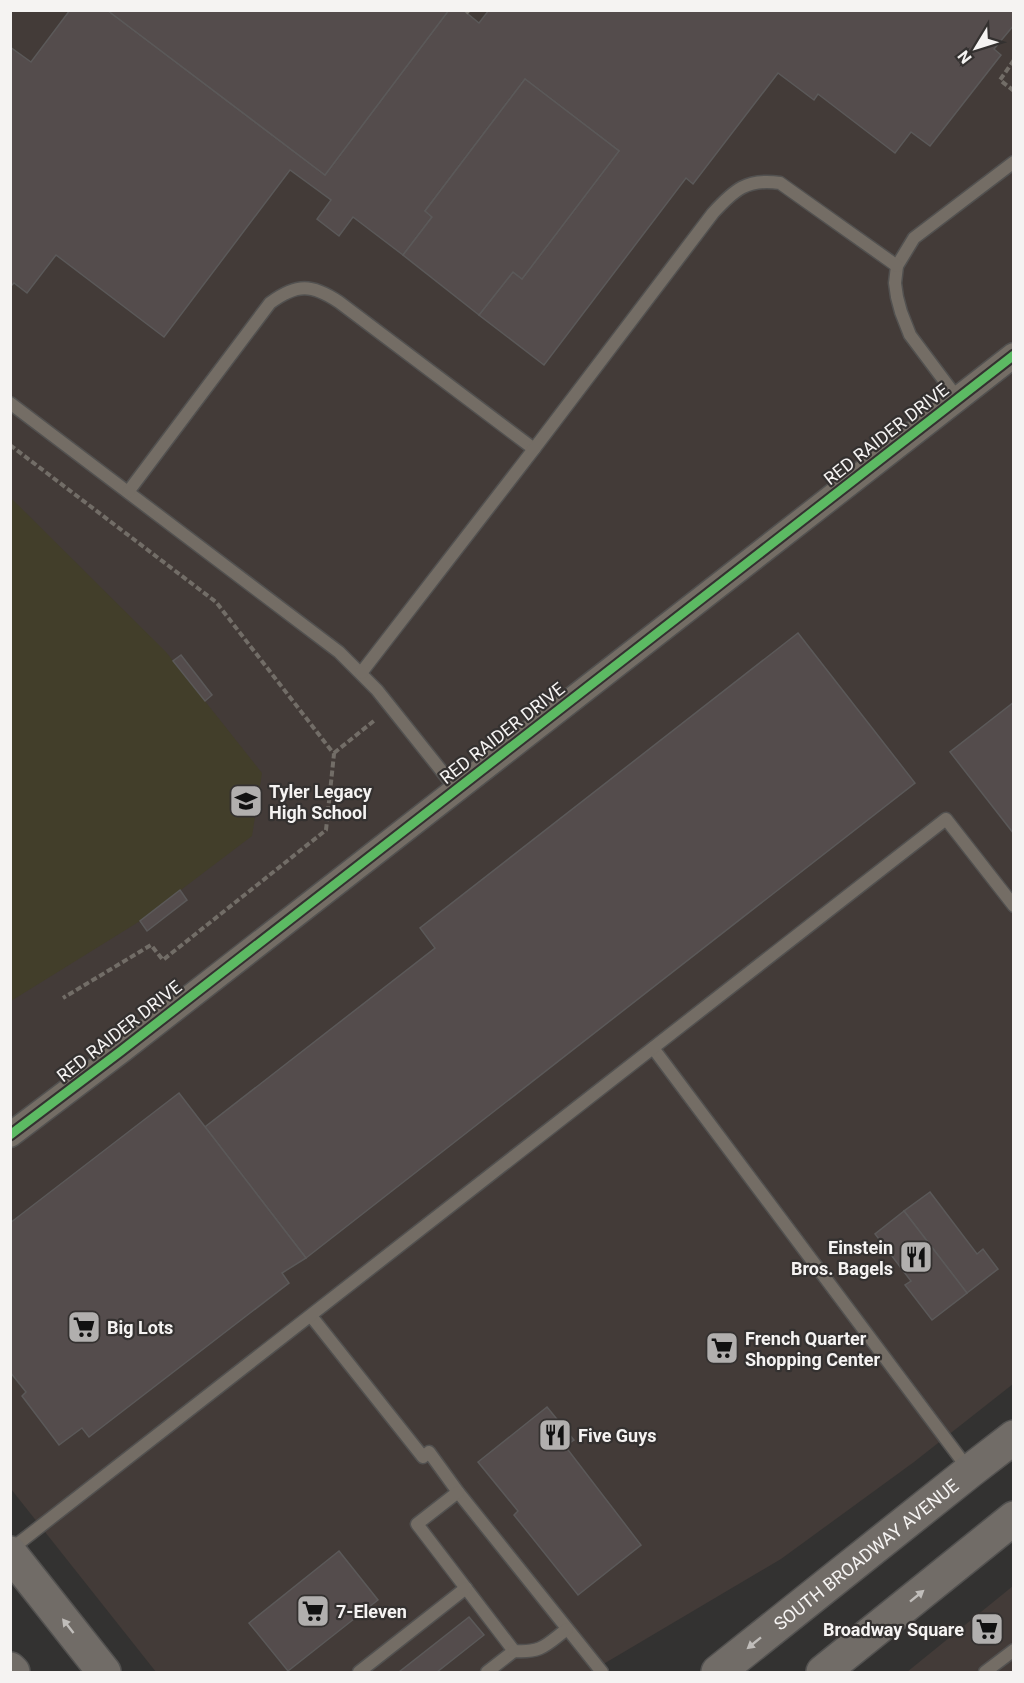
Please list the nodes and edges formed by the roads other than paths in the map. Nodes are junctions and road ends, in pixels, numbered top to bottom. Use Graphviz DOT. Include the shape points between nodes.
graph roads {
  1 [pos="1014,162"];
  2 [pos="897,266"];
  3 [pos="1014,355"];
  4 [pos="958,399"];
  5 [pos="10,403"];
  6 [pos="534,449"];
  7 [pos="128,492"];
  8 [pos="361,673"];
  9 [pos="456,789"];
  10 [pos="1014,906"];
  11 [pos="653,1048"];
  12 [pos="10,1135"];
  13 [pos="311,1316"];
  14 [pos="1014,1437"];
  15 [pos="970,1471"];
  16 [pos="459,1492"];
  17 [pos="1014,1518"];
  18 [pos="10,1551"];
  19 [pos="466,1588"];
  20 [pos="567,1629"];
  21 [pos="1014,1650"];
  22 [pos="514,1651"];
  23 [pos="10,1669"];
  24 [pos="14,1672"];
  25 [pos="104,1672"];
  26 [pos="359,1672"];
  27 [pos="487,1672"];
  28 [pos="602,1672"];
  29 [pos="717,1672"];
  30 [pos="823,1672"];
  31 [pos="985,1672"];
  1 -- 2 [label="lane" via="914,238"];
  2 -- 4 [label="lane" via="897,297 910,335"];
  2 -- 6 [label="lane" via="780,183 759,182 736,190 713,213"];
  3 -- 4 [label="street, RED RAIDER DRIVE"];
  4 -- 9 [label="street, RED RAIDER DRIVE"];
  5 -- 7 [label="lane"];
  6 -- 7 [label="lane" via="339,302 326,293 304,287 282,294 270,303"];
  6 -- 8 [label="lane"];
  7 -- 8 [label="lane" via="339,652"];
  8 -- 9 [label="lane"];
  9 -- 12 [label="street, RED RAIDER DRIVE"];
  10 -- 11 [label="lane" via="946,819"];
  11 -- 13 [label="lane"];
  11 -- 15 [label="lane"];
  13 -- 16 [label="lane" via="423,1457 429,1452"];
  13 -- 18 [label="lane"];
  14 -- 15 [label="highway, SOUTH BROADWAY AVENUE"];
  15 -- 29 [label="highway, SOUTH BROADWAY AVENUE, one-way"];
  16 -- 19 [label="lane" via="417,1524"];
  16 -- 20 [label="lane"];
  30 -- 17 [label="highway, one-way"];
  25 -- 18 [label="highway, one-way"];
  19 -- 22 [label="lane"];
  19 -- 26 [label="lane"];
  20 -- 22 [label="lane" via="537,1651"];
  20 -- 28 [label="lane"];
  21 -- 31 [label="lane"];
  22 -- 27 [label="lane"];
  23 -- 24 [label="highway"];
}
